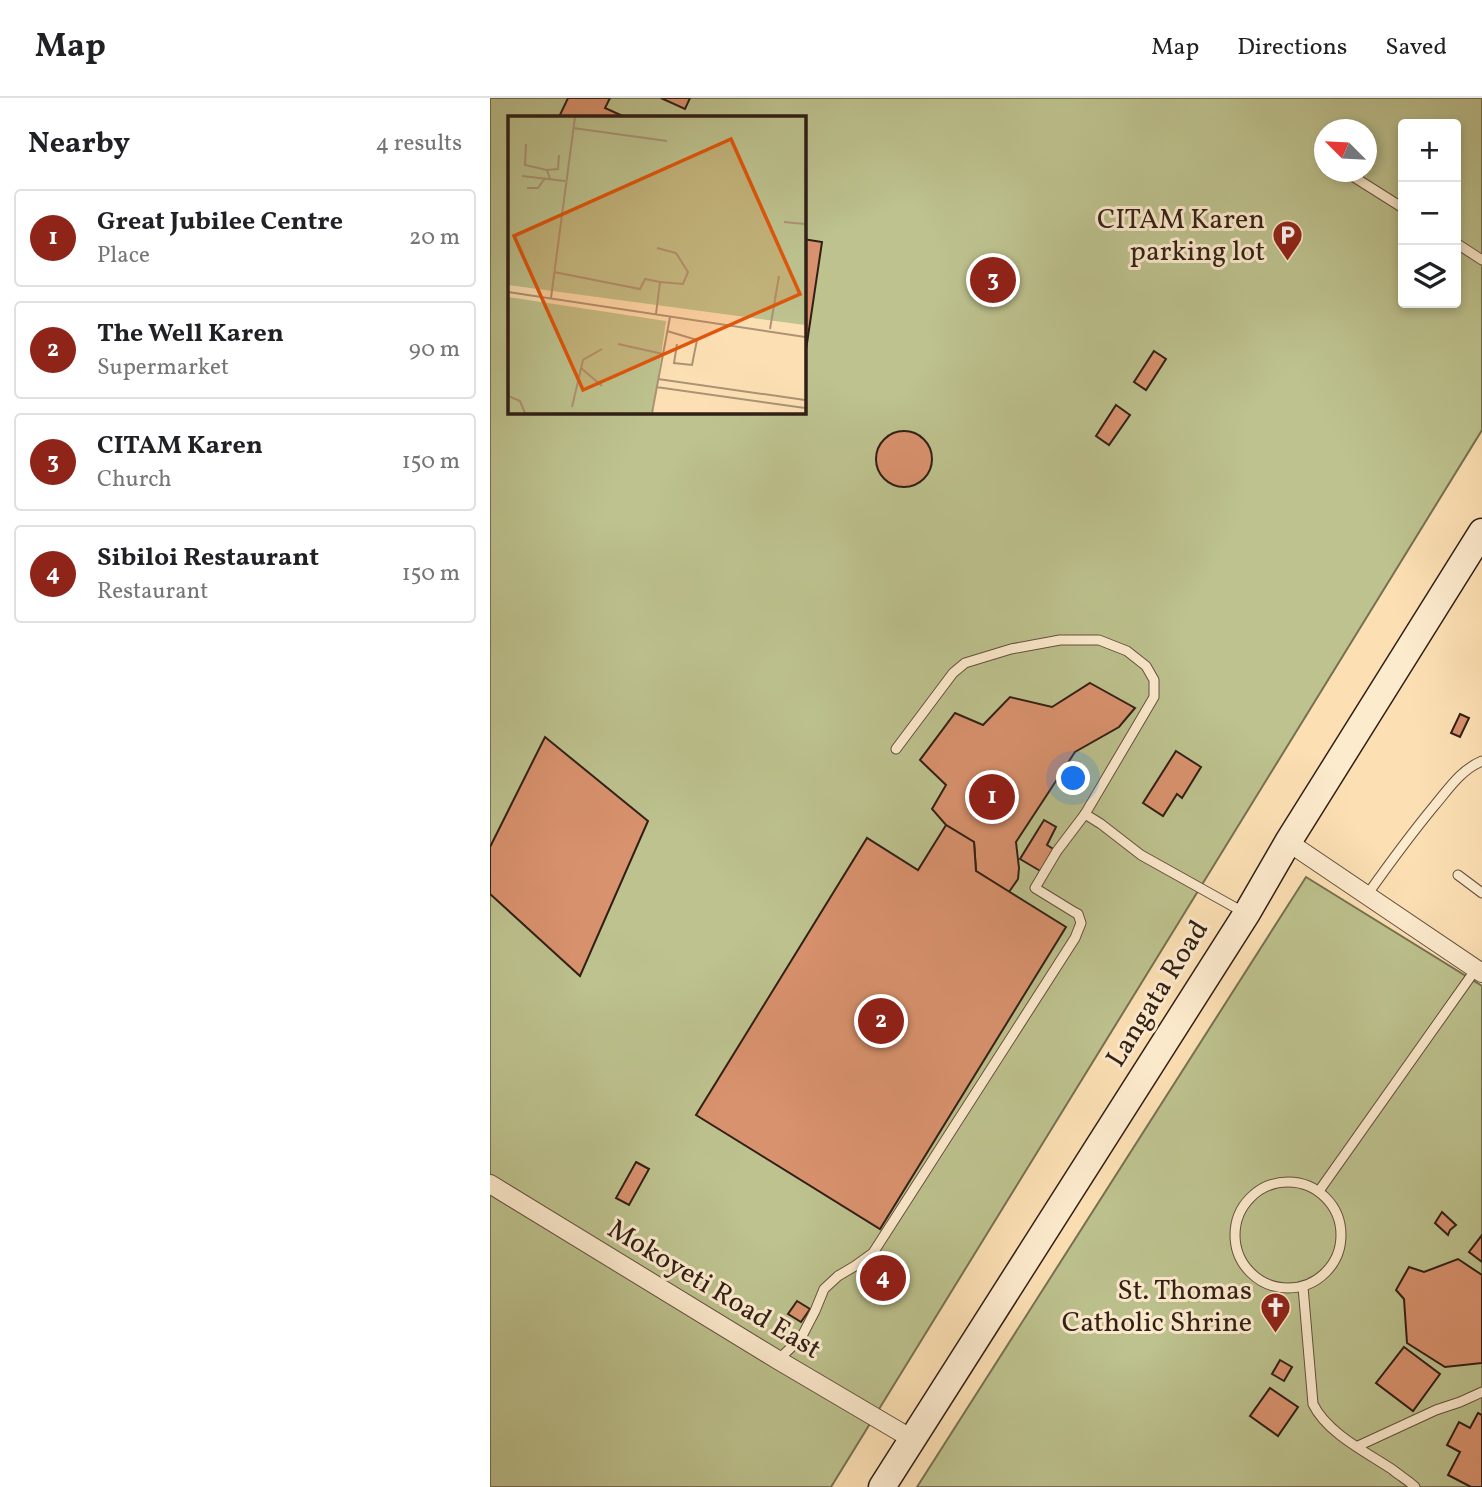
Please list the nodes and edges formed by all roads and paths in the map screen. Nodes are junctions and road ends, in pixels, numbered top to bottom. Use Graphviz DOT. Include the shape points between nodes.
graph roads {
  1 [pos="1362,182"];
  2 [pos="1398,205"];
  3 [pos="1459,245"];
  4 [pos="1482,260"];
  5 [pos="1482,532"];
  6 [pos="896,749"];
  7 [pos="1482,761"];
  8 [pos="1085,814"];
  9 [pos="1288,842"];
  10 [pos="1458,875"];
  11 [pos="1482,892"];
  12 [pos="1367,895"];
  13 [pos="1247,914"];
  14 [pos="1479,971"];
  15 [pos="490,1184"];
  16 [pos="1319,1191"];
  17 [pos="1303,1287"];
  18 [pos="778,1360"];
  19 [pos="1482,1392"];
  20 [pos="912,1439"];
  21 [pos="1357,1446"];
  22 [pos="882,1487"];
  23 [pos="1415,1487"];
  1 -- 2 [label="lane"];
  3 -- 4 [label="lane"];
  5 -- 9 [label="main road, Langata Road"];
  6 -- 8 [label="lane" via="965,663 1048,642 1099,640 1146,666 1154,680 1154,697"];
  7 -- 12 [label="lane" via="1454,780"];
  8 -- 13 [label="lane" via="1141,855"];
  8 -- 18 [label="lane" via="1035,888 1077,914 1081,923 1074,938 873,1252 824,1289 802,1338"];
  9 -- 12 [label="street"];
  9 -- 13 [label="main road, Langata Road"];
  10 -- 11 [label="lane"];
  12 -- 14 [label="street"];
  13 -- 20 [label="main road, Langata Road"];
  14 -- 16 [label="lane"];
  15 -- 18 [label="street, Mokoyeti Road East"];
  16 -- 17 [label="lane" via="1333,1205 1341,1244 1334,1263 1321,1278"];
  16 -- 17 [label="lane" via="1282,1181 1263,1187 1247,1200 1233,1237 1238,1256 1264,1284"];
  17 -- 21 [label="lane" via="1313,1404 1337,1434"];
  18 -- 20 [label="street, Mokoyeti Road East"];
  19 -- 21 [label="lane"];
  20 -- 22 [label="main road, Langata Road"];
  21 -- 23 [label="lane"];
}
